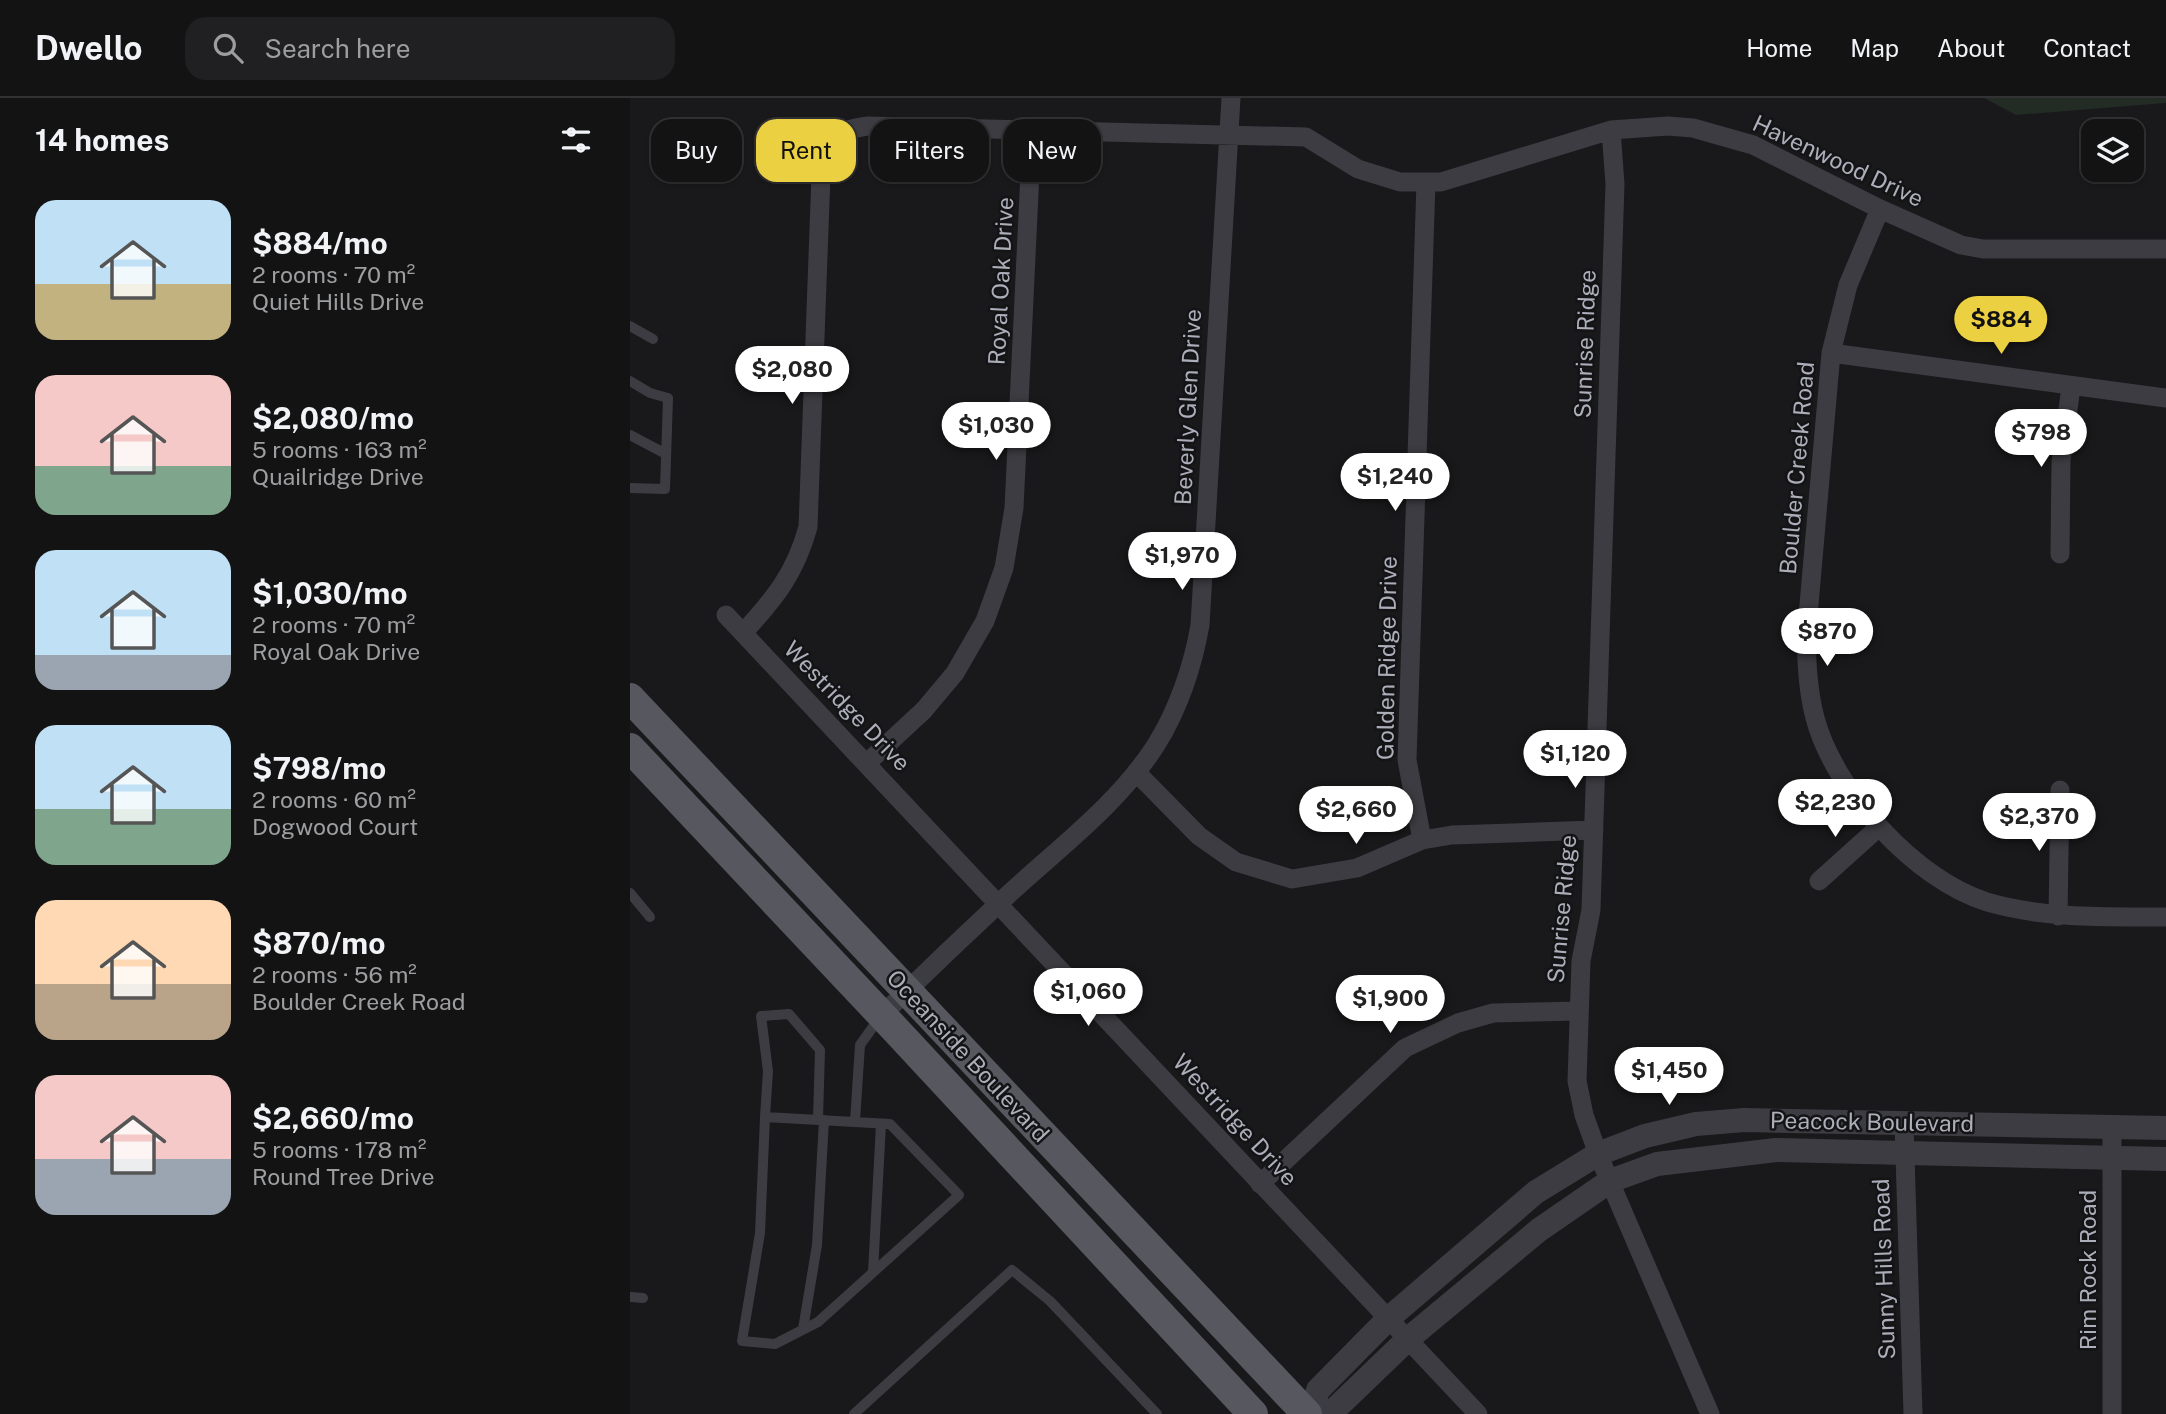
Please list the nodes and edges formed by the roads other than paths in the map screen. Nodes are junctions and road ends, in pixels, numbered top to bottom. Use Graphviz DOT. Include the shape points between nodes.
graph roads {
  1 [pos="1231,98"];
  2 [pos="1003,130"];
  3 [pos="1611,130"];
  4 [pos="1101,133"];
  5 [pos="1228,136"];
  6 [pos="1030,182"];
  7 [pos="1426,182"];
  8 [pos="1880,209"];
  9 [pos="2166,249"];
  10 [pos="630,326"];
  11 [pos="653,339"];
  12 [pos="1831,353"];
  13 [pos="630,381"];
  14 [pos="2071,387"];
  15 [pos="2166,398"];
  16 [pos="630,435"];
  17 [pos="666,454"];
  18 [pos="630,488"];
  19 [pos="2060,554"];
  20 [pos="726,615"];
  21 [pos="743,633"];
  22 [pos="630,698"];
  23 [pos="630,748"];
  24 [pos="867,763"];
  25 [pos="1136,772"];
  26 [pos="2060,790"];
  27 [pos="1879,827"];
  28 [pos="1594,830"];
  29 [pos="1422,840"];
  30 [pos="1819,881"];
  31 [pos="630,893"];
  32 [pos="999,903"];
  33 [pos="2058,916"];
  34 [pos="650,917"];
  35 [pos="2166,917"];
  36 [pos="907,991"];
  37 [pos="1578,1011"];
  38 [pos="882,1015"];
  39 [pos="765,1116"];
  40 [pos="821,1119"];
  41 [pos="855,1121"];
  42 [pos="1904,1123"];
  43 [pos="881,1124"];
  44 [pos="2112,1126"];
  45 [pos="2166,1128"];
  46 [pos="1905,1153"];
  47 [pos="1598,1154"];
  48 [pos="2112,1158"];
  49 [pos="2166,1159"];
  50 [pos="1610,1181"];
  51 [pos="1260,1184"];
  52 [pos="873,1272"];
  53 [pos="630,1297"];
  54 [pos="643,1298"];
  55 [pos="1389,1318"];
  56 [pos="803,1329"];
  57 [pos="1408,1339"];
  58 [pos="854,1414"];
  59 [pos="1157,1414"];
  60 [pos="1253,1414"];
  61 [pos="1309,1414"];
  62 [pos="1325,1414"];
  63 [pos="1478,1414"];
  64 [pos="1710,1414"];
  65 [pos="1913,1414"];
  66 [pos="2112,1414"];
  1 -- 5 [label="street, Beverly Glen Drive"];
  2 -- 21 [label="street, Havenwood Drive" via="868,126 847,129 830,142 821,175 808,527 800,556 776,597"];
  3 -- 7 [label="street, Havenwood Drive" via="1441,183"];
  3 -- 8 [label="street, Havenwood Drive" via="1693,128 1753,145"];
  3 -- 28 [label="street, Sunrise Ridge" via="1615,184"];
  4 -- 5 [label="street, Havenwood Drive"];
  5 -- 7 [label="street, Havenwood Drive" via="1306,137 1358,169 1400,182"];
  5 -- 25 [label="street, Beverly Glen Drive" via="1200,625 1196,651 1177,702"];
  6 -- 24 [label="street, Royal Oak Drive" via="1014,508 1004,568 985,621 955,673 924,710"];
  7 -- 29 [label="street, Golden Ridge Drive" via="1407,760"];
  8 -- 9 [label="street, Havenwood Drive" via="1961,245 1983,249"];
  8 -- 12 [label="street, Boulder Creek Road" via="1847,285"];
  10 -- 11 [label="lane"];
  12 -- 14 [label="street"];
  12 -- 27 [label="street, Boulder Creek Road" via="1806,639 1807,681 1815,720 1828,750 1860,806"];
  13 -- 17 [label="lane" via="668,398"];
  14 -- 15 [label="street"];
  14 -- 19 [label="street" via="2061,461"];
  16 -- 17 [label="lane"];
  17 -- 18 [label="lane" via="665,489"];
  20 -- 21 [label="street, Westridge Drive"];
  21 -- 24 [label="street, Westridge Drive"];
  22 -- 36 [label="main road, Oceanside Boulevard"];
  23 -- 38 [label="main road, Oceanside Boulevard"];
  24 -- 32 [label="street, Westridge Drive"];
  25 -- 29 [label="street" via="1199,836 1236,862 1292,879 1357,868"];
  25 -- 32 [label="street, Beverly Glen Drive"];
  26 -- 33 [label="street"];
  27 -- 30 [label="street"];
  27 -- 33 [label="street, Boulder Creek Road" via="1942,880 1986,901"];
  28 -- 29 [label="street"];
  28 -- 37 [label="street, Sunrise Ridge" via="1591,910"];
  31 -- 34 [label="lane"];
  32 -- 36 [label="street, Beverly Glen Drive"];
  32 -- 51 [label="street, Westridge Drive"];
  33 -- 35 [label="street, Boulder Creek Road"];
  36 -- 38 [label="street, Beverly Glen Drive"];
  36 -- 61 [label="main road, Oceanside Boulevard"];
  37 -- 47 [label="street, Sunrise Ridge" via="1577,1080"];
  37 -- 51 [label="street" via="1493,1013 1458,1023 1405,1048"];
  38 -- 41 [label="lane" via="860,1045"];
  38 -- 60 [label="main road, Oceanside Boulevard"];
  39 -- 40 [label="lane"];
  39 -- 40 [label="lane" via="768,1071 761,1016 789,1014 820,1050"];
  39 -- 56 [label="lane" via="760,1233 742,1341 775,1344"];
  40 -- 41 [label="lane"];
  40 -- 56 [label="lane" via="817,1245"];
  41 -- 43 [label="lane"];
  42 -- 44 [label="street, Peacock Boulevard"];
  42 -- 46 [label="street, Sunny Hills Road"];
  42 -- 47 [label="street, Peacock Boulevard" via="1744,1120 1696,1124"];
  43 -- 52 [label="lane"];
  43 -- 52 [label="lane" via="890,1124 959,1195"];
  44 -- 45 [label="street, Peacock Boulevard"];
  44 -- 48 [label="street, Rim Rock Road"];
  46 -- 48 [label="street, Peacock Boulevard"];
  46 -- 50 [label="street, Peacock Boulevard" via="1776,1150 1657,1164"];
  46 -- 65 [label="street, Sunny Hills Road"];
  47 -- 50 [label="street, Sunrise Ridge"];
  47 -- 55 [label="street, Peacock Boulevard" via="1536,1192"];
  48 -- 49 [label="street, Peacock Boulevard"];
  48 -- 66 [label="street, Rim Rock Road"];
  50 -- 57 [label="street, Peacock Boulevard" via="1539,1230"];
  50 -- 64 [label="street, Sunrise Ridge"];
  51 -- 55 [label="street, Westridge Drive"];
  52 -- 56 [label="lane" via="818,1322"];
  53 -- 54 [label="lane"];
  55 -- 57 [label="street, Westridge Drive"];
  55 -- 61 [label="street, Peacock Boulevard" via="1318,1390"];
  57 -- 62 [label="street, Peacock Boulevard"];
  57 -- 63 [label="street, Westridge Drive"];
  58 -- 59 [label="lane" via="1012,1270 1050,1301"];
}
